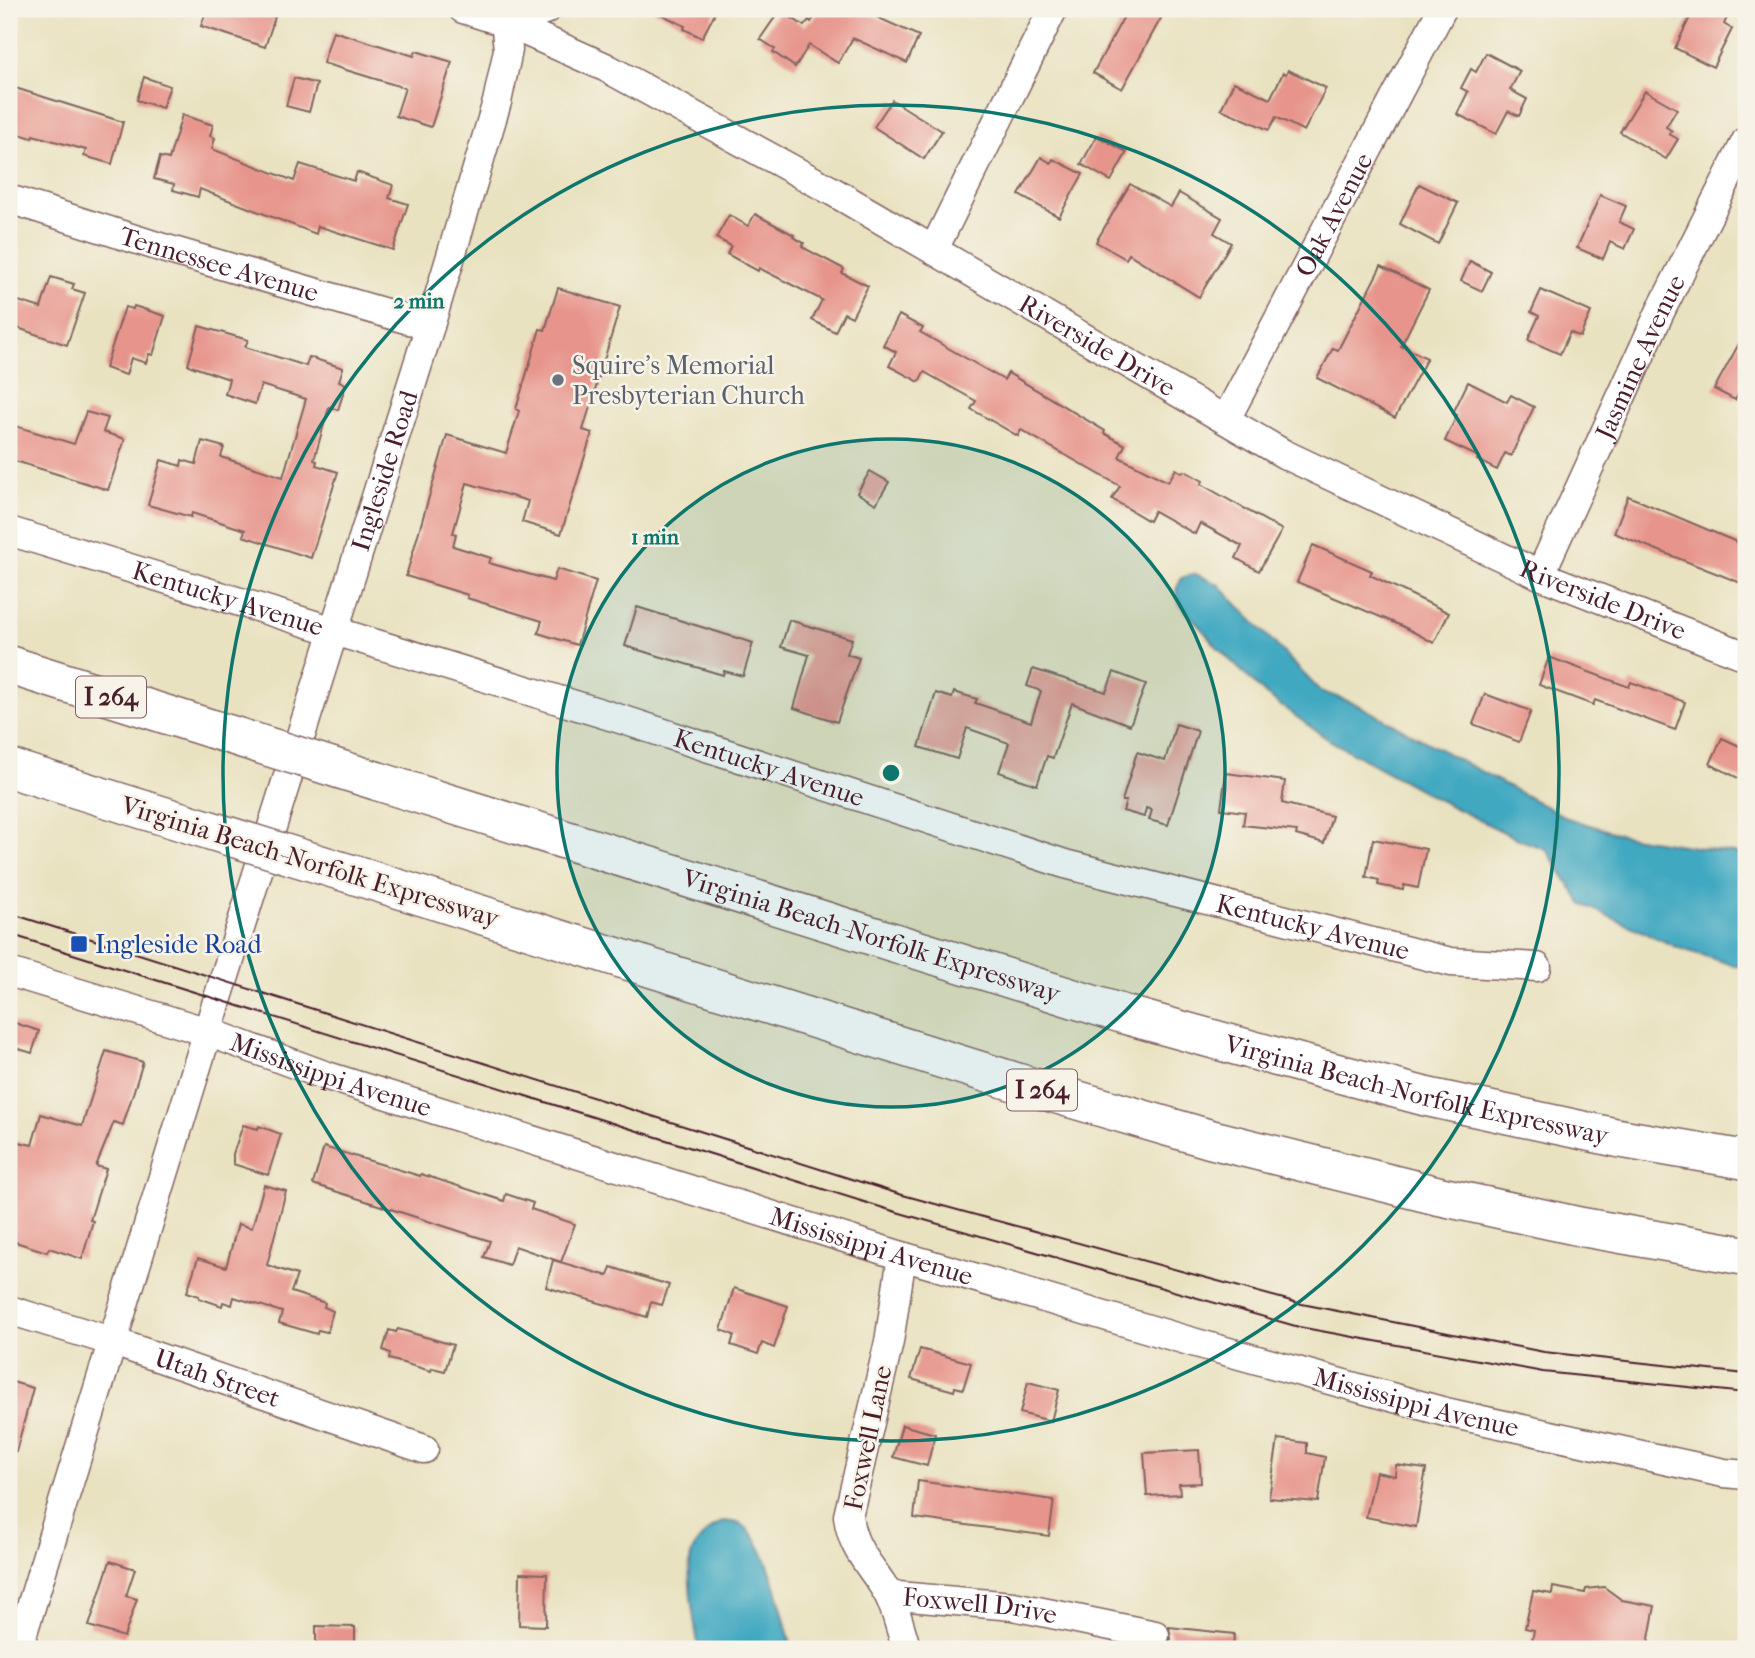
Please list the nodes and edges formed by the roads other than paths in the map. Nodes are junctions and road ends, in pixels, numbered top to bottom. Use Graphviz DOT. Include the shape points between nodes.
graph roads {
  1 [pos="463,9"];
  2 [pos="547,9"];
  3 [pos="1053,9"];
  4 [pos="1442,9"];
  5 [pos="506,16"];
  6 [pos="1746,141"];
  7 [pos="9,199"];
  8 [pos="934,249"];
  9 [pos="430,326"];
  10 [pos="1226,419"];
  11 [pos="9,531"];
  12 [pos="1540,575"];
  13 [pos="335,633"];
  14 [pos="1746,656"];
  15 [pos="9,665"];
  16 [pos="9,768"];
  17 [pos="1537,967"];
  18 [pos="9,972"];
  19 [pos="208,1032"];
  20 [pos="1746,1160"];
  21 [pos="902,1256"];
  22 [pos="1746,1256"];
  23 [pos="9,1310"];
  24 [pos="114,1342"];
  25 [pos="424,1449"];
  26 [pos="1746,1475"];
  27 [pos="887,1592"];
  28 [pos="1156,1634"];
  29 [pos="13,1649"];
  30 [pos="907,1649"];
  1 -- 5 [label="street, Riverside Drive"];
  2 -- 5 [label="street"];
  3 -- 8 [label="street"];
  4 -- 10 [label="street, Oak Avenue"];
  5 -- 8 [label="street, Riverside Drive"];
  5 -- 9 [label="street, Ingleside Road" via="508,50 497,102"];
  6 -- 12 [label="street, Jasmine Avenue" via="1660,312"];
  7 -- 9 [label="street, Tennessee Avenue"];
  8 -- 10 [label="street, Riverside Drive"];
  9 -- 13 [label="street, Ingleside Road"];
  10 -- 12 [label="street, Riverside Drive" via="1284,454"];
  11 -- 13 [label="street, Kentucky Avenue"];
  12 -- 14 [label="street, Riverside Drive"];
  13 -- 17 [label="street, Kentucky Avenue" via="630,722 1065,864 1451,962"];
  13 -- 19 [label="street, Ingleside Road"];
  15 -- 20 [label="highway, Virginia Beach-Norfolk Expressway / I 264, bridge" via="1114,1011 1455,1103"];
  16 -- 22 [label="highway, Virginia Beach-Norfolk Expressway / I 264, bridge" via="1210,1139 1439,1196"];
  18 -- 19 [label="street, Mississippi Avenue"];
  19 -- 21 [label="street, Mississippi Avenue" via="324,1075"];
  19 -- 24 [label="street, Ingleside Road"];
  21 -- 26 [label="street, Mississippi Avenue" via="1445,1412"];
  21 -- 27 [label="street, Foxwell Lane" via="889,1342 848,1516 855,1544"];
  23 -- 24 [label="street, Utah Street"];
  24 -- 25 [label="street, Utah Street"];
  24 -- 29 [label="street, Ingleside Road" via="22,1636"];
  27 -- 28 [label="street, Foxwell Drive" via="1013,1606"];
  27 -- 30 [label="street, Foxwell Lane"];
}
